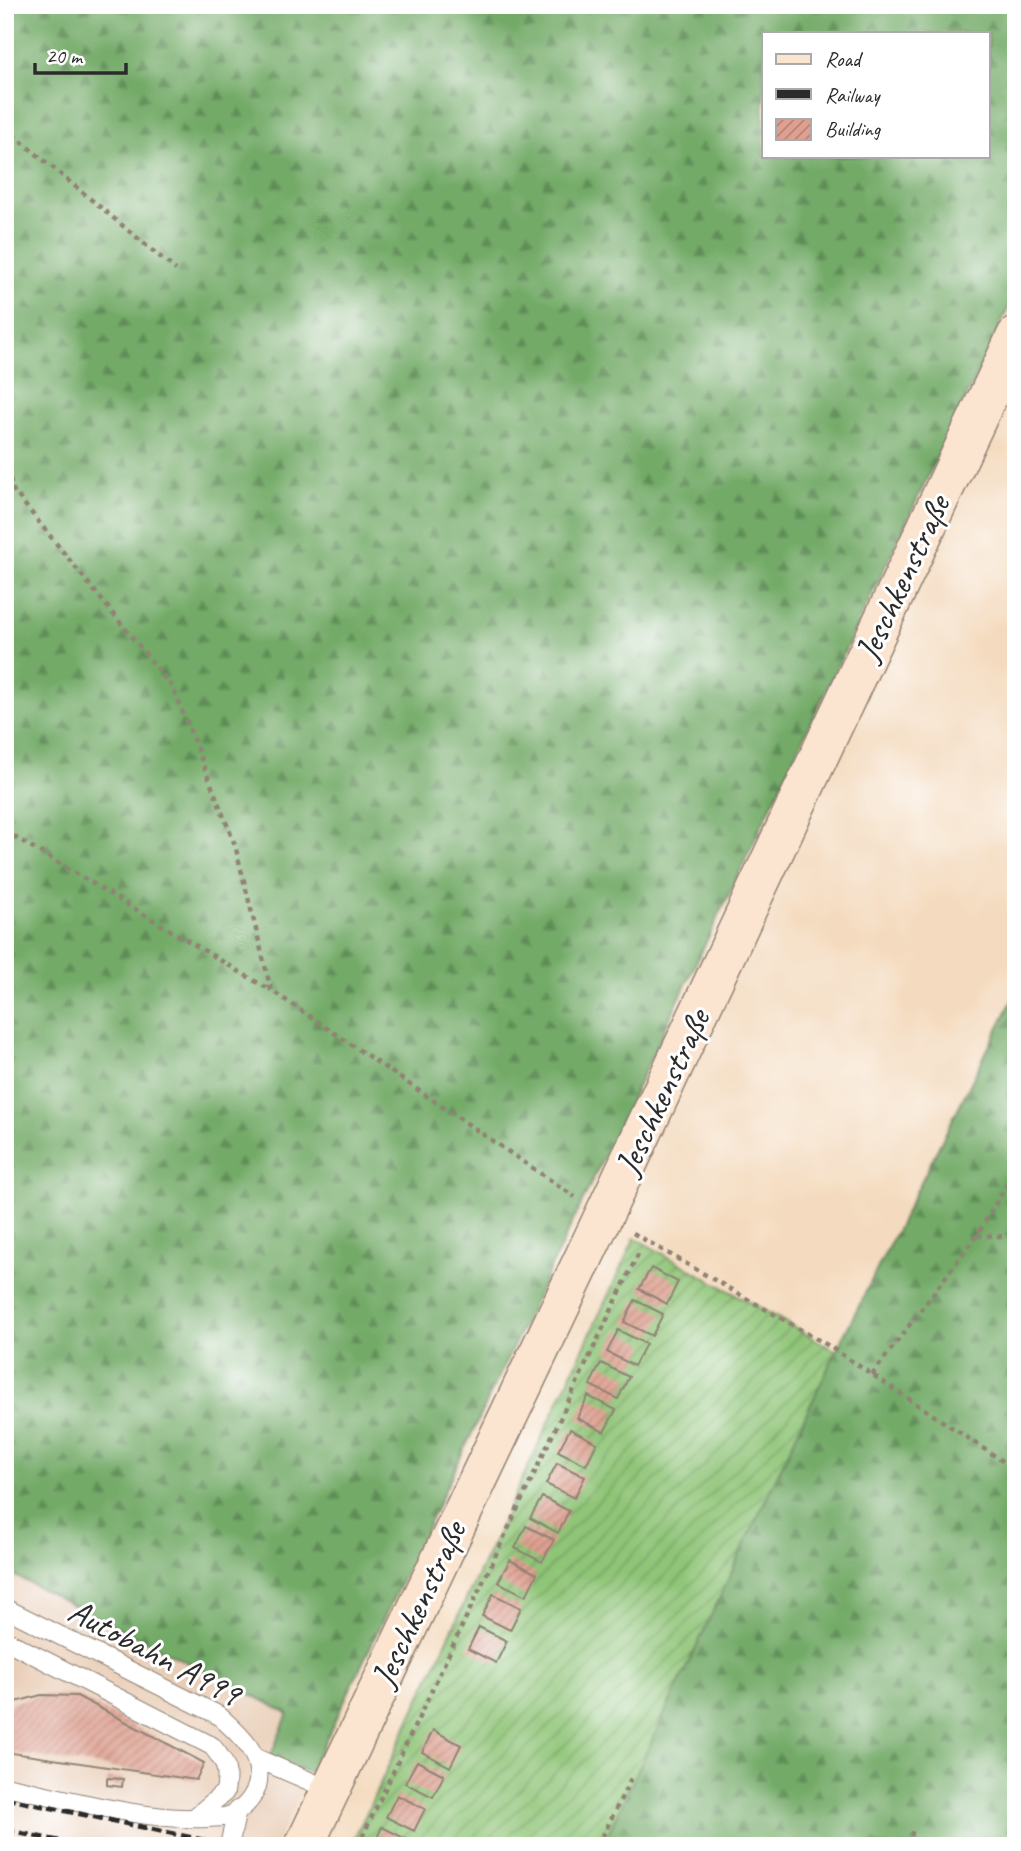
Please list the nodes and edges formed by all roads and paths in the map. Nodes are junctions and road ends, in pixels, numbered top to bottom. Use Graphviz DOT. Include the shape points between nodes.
graph roads {
  1 [pos="5,128"];
  2 [pos="176,270"];
  3 [pos="1016,336"];
  4 [pos="5,459"];
  5 [pos="5,831"];
  6 [pos="271,990"];
  7 [pos="1016,1168"];
  8 [pos="603,1217"];
  9 [pos="977,1235"];
  10 [pos="1016,1237"];
  11 [pos="639,1252"];
  12 [pos="873,1375"];
  13 [pos="1016,1470"];
  14 [pos="5,1608"];
  15 [pos="5,1640"];
  16 [pos="256,1758"];
  17 [pos="632,1776"];
  18 [pos="5,1786"];
  19 [pos="330,1790"];
  20 [pos="237,1810"];
  21 [pos="194,1818"];
  22 [pos="913,1828"];
  23 [pos="229,1846"];
  24 [pos="304,1846"];
  25 [pos="358,1846"];
  26 [pos="598,1846"];
  27 [pos="909,1846"];
  1 -- 2 [label="path"];
  3 -- 8 [label="street, Jeschkenstraße"];
  4 -- 6 [label="path" via="13,490 173,688 234,845"];
  5 -- 6 [label="path"];
  6 -- 8 [label="path"];
  7 -- 9 [label="path"];
  8 -- 12 [label="path"];
  8 -- 19 [label="street, Jeschkenstraße"];
  9 -- 10 [label="path"];
  9 -- 12 [label="path"];
  11 -- 25 [label="path"];
  12 -- 13 [label="path"];
  14 -- 16 [label="lane, Autobahn A999" via="218,1715 241,1735"];
  15 -- 21 [label="lane, Autobahn A999" via="212,1745 224,1761 228,1776 225,1792"];
  16 -- 19 [label="lane"];
  16 -- 20 [label="lane, Autobahn A999" via="257,1785 248,1803"];
  17 -- 26 [label="path"];
  18 -- 21 [label="lane" via="138,1813"];
  19 -- 24 [label="street, Jeschkenstraße"];
  20 -- 21 [label="lane" via="228,1816"];
  20 -- 23 [label="lane"];
  22 -- 27 [label="path"];
}
